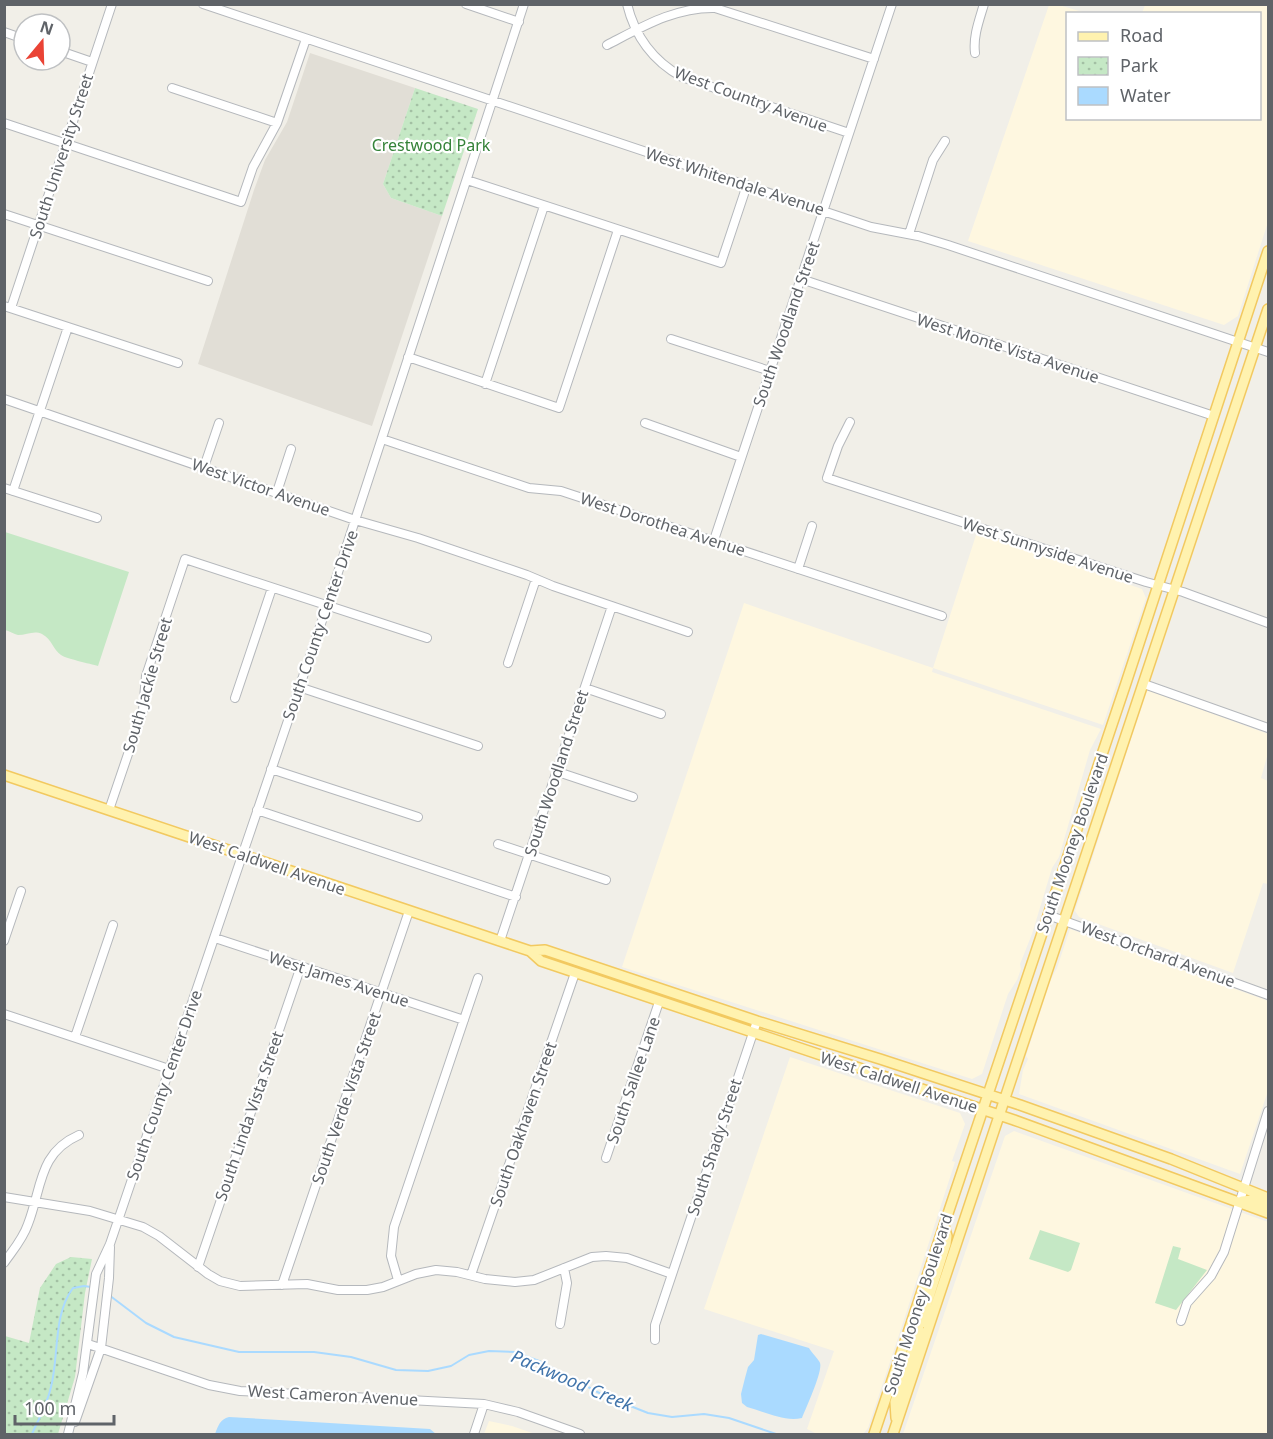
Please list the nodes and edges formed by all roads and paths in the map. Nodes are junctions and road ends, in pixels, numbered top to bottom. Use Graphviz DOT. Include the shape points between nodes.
graph roads {
  1 [pos="112,4"];
  2 [pos="203,4"];
  3 [pos="466,4"];
  4 [pos="524,4"];
  5 [pos="627,4"];
  6 [pos="892,4"];
  7 [pos="984,4"];
  8 [pos="519,22"];
  9 [pos="635,31"];
  10 [pos="306,39"];
  11 [pos="607,45"];
  12 [pos="975,53"];
  13 [pos="72,55"];
  14 [pos="874,59"];
  15 [pos="92,62"];
  16 [pos="172,88"];
  17 [pos="493,101"];
  18 [pos="4,123"];
  19 [pos="277,123"];
  20 [pos="849,133"];
  21 [pos="945,141"];
  22 [pos="65,144"];
  23 [pos="467,180"];
  24 [pos="747,185"];
  25 [pos="544,206"];
  26 [pos="824,210"];
  27 [pos="4,214"];
  28 [pos="38,225"];
  29 [pos="618,230"];
  30 [pos="909,234"];
  31 [pos="1269,251"];
  32 [pos="801,279"];
  33 [pos="208,281"];
  34 [pos="8,307"];
  35 [pos="1269,309"];
  36 [pos="68,327"];
  37 [pos="671,339"];
  38 [pos="1239,341"];
  39 [pos="1256,347"];
  40 [pos="1269,352"];
  41 [pos="408,357"];
  42 [pos="178,363"];
  43 [pos="770,371"];
  44 [pos="485,384"];
  45 [pos="4,399"];
  46 [pos="39,411"];
  47 [pos="1214,416"];
  48 [pos="850,422"];
  49 [pos="219,423"];
  50 [pos="645,423"];
  51 [pos="382,439"];
  52 [pos="291,449"];
  53 [pos="741,457"];
  54 [pos="204,467"];
  55 [pos="9,489"];
  56 [pos="277,492"];
  57 [pos="97,518"];
  58 [pos="355,520"];
  59 [pos="812,526"];
  60 [pos="714,540"];
  61 [pos="798,569"];
  62 [pos="536,579"];
  63 [pos="1158,586"];
  64 [pos="272,588"];
  65 [pos="1174,590"];
  66 [pos="327,606"];
  67 [pos="612,606"];
  68 [pos="942,616"];
  69 [pos="1269,623"];
  70 [pos="688,632"];
  71 [pos="428,638"];
  72 [pos="508,663"];
  73 [pos="1143,684"];
  74 [pos="299,687"];
  75 [pos="585,688"];
  76 [pos="235,698"];
  77 [pos="661,714"];
  78 [pos="1269,728"];
  79 [pos="478,746"];
  80 [pos="271,769"];
  81 [pos="558,772"];
  82 [pos="4,775"];
  83 [pos="633,797"];
  84 [pos="109,810"];
  85 [pos="257,810"];
  86 [pos="418,817"];
  87 [pos="498,844"];
  88 [pos="242,855"];
  89 [pos="529,855"];
  90 [pos="606,880"];
  91 [pos="21,891"];
  92 [pos="516,897"];
  93 [pos="409,911"];
  94 [pos="1048,915"];
  95 [pos="1064,920"];
  96 [pos="113,924"];
  97 [pos="214,938"];
  98 [pos="4,941"];
  99 [pos="500,941"];
  100 [pos="530,951"];
  101 [pos="301,966"];
  102 [pos="575,973"];
  103 [pos="478,978"];
  104 [pos="646,984"];
  105 [pos="382,993"];
  106 [pos="1269,995"];
  107 [pos="659,1002"];
  108 [pos="4,1014"];
  109 [pos="464,1020"];
  110 [pos="756,1021"];
  111 [pos="752,1033"];
  112 [pos="75,1037"];
  113 [pos="169,1069"];
  114 [pos="987,1094"];
  115 [pos="1005,1100"];
  116 [pos="982,1110"];
  117 [pos="1269,1111"];
  118 [pos="1000,1115"];
  119 [pos="79,1135"];
  120 [pos="606,1158"];
  121 [pos="1244,1189"];
  122 [pos="4,1197"];
  123 [pos="1269,1198"];
  124 [pos="34,1202"];
  125 [pos="1240,1202"];
  126 [pos="1269,1206"];
  127 [pos="1269,1213"];
  128 [pos="119,1220"];
  129 [pos="944,1225"];
  130 [pos="110,1244"];
  131 [pos="4,1263"];
  132 [pos="198,1266"];
  133 [pos="564,1268"];
  134 [pos="672,1274"];
  135 [pos="471,1275"];
  136 [pos="398,1280"];
  137 [pos="282,1285"];
  138 [pos="913,1321"];
  139 [pos="1181,1321"];
  140 [pos="560,1324"];
  141 [pos="928,1325"];
  142 [pos="655,1340"];
  143 [pos="88,1344"];
  144 [pos="101,1348"];
  145 [pos="484,1404"];
  146 [pos="895,1430"];
  147 [pos="69,1434"];
  148 [pos="474,1434"];
  149 [pos="580,1434"];
  150 [pos="874,1434"];
  1 -- 15 [label="street, South University Street"];
  2 -- 10 [label="street, West Whitendale Avenue"];
  3 -- 8 [label="street"];
  4 -- 8 [label="street, South County Center Drive"];
  5 -- 9 [label="street"];
  6 -- 14 [label="street, South Woodland Street"];
  7 -- 12 [label="street" via="973,42"];
  8 -- 17 [label="street, South County Center Drive"];
  9 -- 11 [label="street"];
  9 -- 14 [label="street" via="676,12 715,8"];
  9 -- 20 [label="street, West Country Avenue" via="652,56 682,77"];
  10 -- 17 [label="street, West Whitendale Avenue"];
  10 -- 19 [label="street"];
  13 -- 15 [label="street"];
  14 -- 20 [label="street, South Woodland Street"];
  15 -- 22 [label="street, South University Street"];
  16 -- 19 [label="street"];
  17 -- 23 [label="street, South County Center Drive"];
  17 -- 24 [label="street, West Whitendale Avenue"];
  18 -- 22 [label="street"];
  19 -- 22 [label="street" via="253,166 241,202"];
  20 -- 26 [label="street, South Woodland Street"];
  21 -- 30 [label="street" via="933,160"];
  22 -- 28 [label="street, South University Street"];
  23 -- 25 [label="street"];
  23 -- 41 [label="street, South County Center Drive"];
  24 -- 26 [label="street, West Whitendale Avenue"];
  24 -- 29 [label="street" via="721,263"];
  25 -- 29 [label="street"];
  25 -- 44 [label="street"];
  26 -- 30 [label="street, West Whitendale Avenue"];
  26 -- 32 [label="street, South Woodland Street"];
  27 -- 28 [label="street"];
  28 -- 33 [label="street"];
  28 -- 34 [label="street, South University Street"];
  29 -- 44 [label="street" via="559,408"];
  30 -- 38 [label="street, West Whitendale Avenue"];
  31 -- 38 [label="main road, South Mooney Boulevard"];
  32 -- 43 [label="street, South Woodland Street"];
  32 -- 47 [label="street, West Monte Vista Avenue"];
  34 -- 36 [label="street"];
  35 -- 39 [label="main road, South Mooney Boulevard"];
  36 -- 42 [label="street"];
  36 -- 46 [label="street"];
  37 -- 43 [label="street"];
  38 -- 39 [label="street, West Whitendale Avenue"];
  38 -- 47 [label="main road, South Mooney Boulevard"];
  39 -- 40 [label="street, West Whitendale Avenue"];
  39 -- 65 [label="main road, South Mooney Boulevard"];
  41 -- 44 [label="street"];
  41 -- 51 [label="street, South County Center Drive"];
  43 -- 53 [label="street, South Woodland Street"];
  45 -- 46 [label="street, West Victor Avenue"];
  46 -- 54 [label="street, West Victor Avenue"];
  46 -- 55 [label="street"];
  47 -- 63 [label="main road, South Mooney Boulevard"];
  48 -- 63 [label="street, West Sunnyside Avenue" via="827,478"];
  49 -- 54 [label="street"];
  50 -- 53 [label="street"];
  51 -- 58 [label="street, South County Center Drive"];
  51 -- 60 [label="street, West Dorothea Avenue" via="529,488 561,491"];
  52 -- 56 [label="street"];
  53 -- 60 [label="street, South Woodland Street"];
  54 -- 56 [label="street, West Victor Avenue"];
  55 -- 57 [label="street"];
  56 -- 58 [label="street, West Victor Avenue"];
  58 -- 62 [label="street, West Victor Avenue"];
  58 -- 66 [label="street, South County Center Drive"];
  59 -- 61 [label="street"];
  60 -- 61 [label="street, West Dorothea Avenue"];
  61 -- 68 [label="street, West Dorothea Avenue"];
  62 -- 67 [label="street, West Victor Avenue"];
  62 -- 72 [label="street"];
  63 -- 65 [label="street, West Sunnyside Avenue"];
  63 -- 94 [label="main road, South Mooney Boulevard"];
  64 -- 66 [label="street"];
  64 -- 76 [label="street"];
  64 -- 84 [label="street, South Jackie Street" via="185,559 146,676 143,710"];
  65 -- 69 [label="street, West Sunnyside Avenue"];
  65 -- 73 [label="main road, South Mooney Boulevard"];
  66 -- 71 [label="street"];
  66 -- 74 [label="street, South County Center Drive"];
  67 -- 70 [label="street, West Victor Avenue"];
  67 -- 75 [label="street, South Woodland Street"];
  73 -- 78 [label="street"];
  73 -- 95 [label="main road, South Mooney Boulevard"];
  74 -- 79 [label="street"];
  74 -- 80 [label="street, South County Center Drive"];
  75 -- 77 [label="street"];
  75 -- 81 [label="street, South Woodland Street"];
  80 -- 85 [label="street, South County Center Drive"];
  80 -- 86 [label="street"];
  81 -- 83 [label="street"];
  81 -- 89 [label="street, South Woodland Street"];
  82 -- 84 [label="main road, West Caldwell Avenue"];
  84 -- 88 [label="main road, West Caldwell Avenue"];
  85 -- 88 [label="street, South County Center Drive"];
  85 -- 92 [label="street"];
  87 -- 89 [label="street"];
  88 -- 93 [label="main road, West Caldwell Avenue"];
  88 -- 97 [label="street, South County Center Drive"];
  89 -- 90 [label="street"];
  89 -- 92 [label="street, South Woodland Street"];
  91 -- 98 [label="street"];
  92 -- 99 [label="street, South Woodland Street"];
  93 -- 99 [label="main road, West Caldwell Avenue"];
  93 -- 105 [label="street, South Verde Vista Street"];
  94 -- 95 [label="street, West Orchard Avenue"];
  94 -- 114 [label="main road, South Mooney Boulevard"];
  95 -- 106 [label="street, West Orchard Avenue"];
  95 -- 115 [label="main road, South Mooney Boulevard"];
  96 -- 112 [label="street"];
  97 -- 101 [label="street, West James Avenue"];
  97 -- 113 [label="street, South County Center Drive"];
  99 -- 100 [label="main road, West Caldwell Avenue"];
  100 -- 102 [label="main road, West Caldwell Avenue" via="541,961"];
  100 -- 104 [label="main road, West Caldwell Avenue" via="545,951"];
  101 -- 105 [label="street, West James Avenue"];
  101 -- 132 [label="street, South Linda Vista Street"];
  102 -- 104 [label="main road" via="583,968 630,984"];
  102 -- 107 [label="main road, West Caldwell Avenue"];
  102 -- 135 [label="street, South Oakhaven Street"];
  103 -- 109 [label="street"];
  104 -- 110 [label="main road, West Caldwell Avenue"];
  105 -- 109 [label="street, West James Avenue"];
  105 -- 137 [label="street, South Verde Vista Street"];
  107 -- 111 [label="main road, West Caldwell Avenue"];
  107 -- 120 [label="street, South Sallee Lane"];
  108 -- 112 [label="street"];
  109 -- 136 [label="street" via="394,1227 391,1256"];
  110 -- 111 [label="street, South Shady Street"];
  110 -- 114 [label="main road, West Caldwell Avenue"];
  111 -- 116 [label="main road, West Caldwell Avenue"];
  111 -- 134 [label="street, South Shady Street"];
  112 -- 113 [label="street"];
  113 -- 128 [label="street, South County Center Drive"];
  114 -- 115 [label="main road, West Caldwell Avenue"];
  114 -- 116 [label="main road, South Mooney Boulevard"];
  115 -- 118 [label="main road, South Mooney Boulevard"];
  115 -- 121 [label="main road, West Caldwell Avenue"];
  116 -- 118 [label="main road, West Caldwell Avenue"];
  116 -- 129 [label="main road, South Mooney Boulevard"];
  117 -- 121 [label="street"];
  118 -- 125 [label="main road, West Caldwell Avenue"];
  118 -- 141 [label="main road, South Mooney Boulevard"];
  119 -- 124 [label="street" via="56,1150 44,1168"];
  121 -- 123 [label="main road, West Caldwell Avenue"];
  121 -- 125 [label="street"];
  122 -- 124 [label="street"];
  124 -- 128 [label="street"];
  124 -- 131 [label="street" via="19,1244"];
  125 -- 126 [label="main road" via="1249,1200"];
  125 -- 127 [label="main road, West Caldwell Avenue"];
  125 -- 139 [label="street" via="1216,1269 1187,1303"];
  128 -- 130 [label="street, South County Center Drive"];
  128 -- 132 [label="street" via="151,1231"];
  129 -- 138 [label="main road, South Mooney Boulevard"];
  129 -- 141 [label="main road" via="946,1244 923,1316"];
  130 -- 143 [label="street, South County Center Drive" via="96,1274"];
  130 -- 144 [label="street, South County Center Drive"];
  132 -- 137 [label="street" via="231,1285"];
  133 -- 134 [label="street" via="592,1257 615,1256"];
  133 -- 135 [label="street" via="534,1280 515,1282"];
  133 -- 140 [label="street" via="567,1283"];
  134 -- 142 [label="street, South Shady Street" via="655,1325"];
  135 -- 136 [label="street" via="436,1270"];
  136 -- 137 [label="street" via="367,1290"];
  138 -- 146 [label="main road" via="918,1333 895,1401"];
  138 -- 150 [label="main road, South Mooney Boulevard"];
  141 -- 146 [label="main road, South Mooney Boulevard"];
  143 -- 144 [label="street, West Cameron Avenue"];
  143 -- 147 [label="street, South County Center Drive"];
  144 -- 145 [label="street, West Cameron Avenue" via="209,1385 240,1391"];
  144 -- 147 [label="street, South County Center Drive"];
  145 -- 148 [label="street"];
  145 -- 149 [label="street, West Cameron Avenue"];
}
